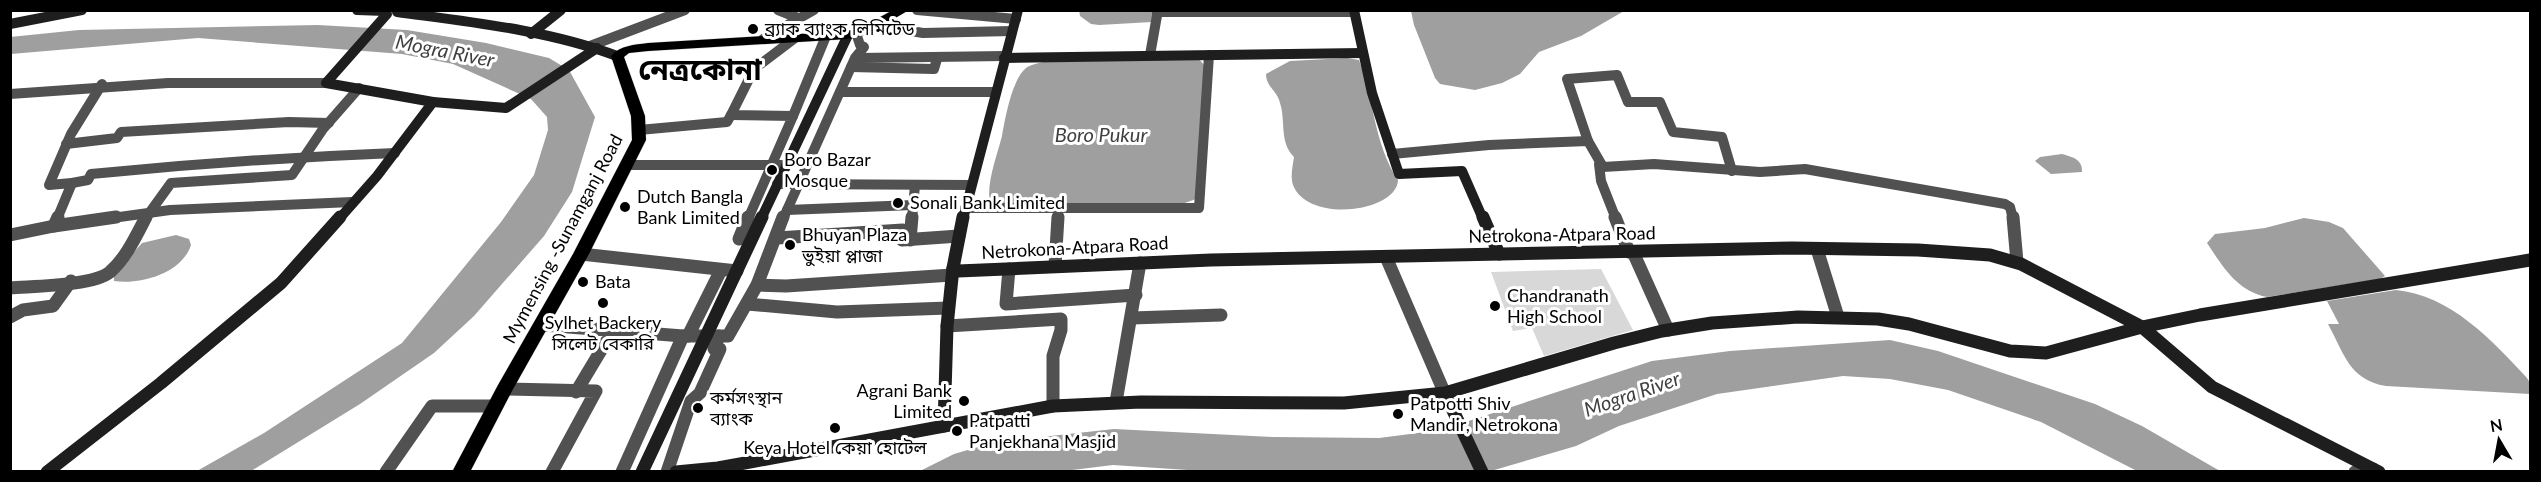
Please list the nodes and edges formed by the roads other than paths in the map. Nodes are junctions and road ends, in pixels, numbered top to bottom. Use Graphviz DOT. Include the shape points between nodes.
graph roads {
  1 [pos="82,10"];
  2 [pos="357,10"];
  3 [pos="561,10"];
  4 [pos="685,10"];
  5 [pos="778,10"];
  6 [pos="814,10"];
  7 [pos="917,10"];
  8 [pos="1157,11"];
  9 [pos="1354,11"];
  10 [pos="901,12"];
  11 [pos="389,13"];
  12 [pos="798,18"];
  13 [pos="1015,20"];
  14 [pos="10,24"];
  15 [pos="874,26"];
  16 [pos="531,34"];
  17 [pos="852,34"];
  18 [pos="826,36"];
  19 [pos="795,38"];
  20 [pos="763,39"];
  21 [pos="594,47"];
  22 [pos="1363,53"];
  23 [pos="1149,55"];
  24 [pos="1209,55"];
  25 [pos="617,56"];
  26 [pos="1004,57"];
  27 [pos="854,63"];
  28 [pos="326,83"];
  29 [pos="102,84"];
  30 [pos="359,88"];
  31 [pos="840,92"];
  32 [pos="995,92"];
  33 [pos="10,94"];
  34 [pos="433,102"];
  35 [pos="730,115"];
  36 [pos="793,116"];
  37 [pos="329,123"];
  38 [pos="639,129"];
  39 [pos="1588,141"];
  40 [pos="66,144"];
  41 [pos="395,153"];
  42 [pos="1392,154"];
  43 [pos="306,155"];
  44 [pos="1599,164"];
  45 [pos="627,165"];
  46 [pos="770,165"];
  47 [pos="786,165"];
  48 [pos="1732,171"];
  49 [pos="72,183"];
  50 [pos="777,184"];
  51 [pos="796,184"];
  52 [pos="915,185"];
  53 [pos="970,185"];
  54 [pos="352,202"];
  55 [pos="913,205"];
  56 [pos="965,208"];
  57 [pos="787,210"];
  58 [pos="1058,210"];
  59 [pos="149,212"];
  60 [pos="54,226"];
  61 [pos="10,235"];
  62 [pos="959,236"];
  63 [pos="777,238"];
  64 [pos="739,239"];
  65 [pos="910,240"];
  66 [pos="1817,249"];
  67 [pos="1631,252"];
  68 [pos="581,254"];
  69 [pos="1498,254"];
  70 [pos="1386,257"];
  71 [pos="2530,260"];
  72 [pos="2017,262"];
  73 [pos="1140,263"];
  74 [pos="1055,266"];
  75 [pos="1009,269"];
  76 [pos="721,270"];
  77 [pos="737,271"];
  78 [pos="952,271"];
  79 [pos="71,281"];
  80 [pos="757,285"];
  81 [pos="10,288"];
  82 [pos="1136,296"];
  83 [pos="747,304"];
  84 [pos="948,308"];
  85 [pos="1221,315"];
  86 [pos="10,317"];
  87 [pos="1838,317"];
  88 [pos="1132,318"];
  89 [pos="543,325"];
  90 [pos="946,326"];
  91 [pos="2142,327"];
  92 [pos="620,330"];
  93 [pos="1668,330"];
  94 [pos="685,336"];
  95 [pos="719,336"];
  96 [pos="705,337"];
  97 [pos="504,389"];
  98 [pos="576,392"];
  99 [pos="1447,397"];
  100 [pos="1116,402"];
  101 [pos="496,406"];
  102 [pos="1053,406"];
  103 [pos="944,426"];
  104 [pos="2376,470"];
  105 [pos="47,471"];
  106 [pos="386,471"];
  107 [pos="460,471"];
  108 [pos="552,471"];
  109 [pos="622,471"];
  110 [pos="642,471"];
  111 [pos="667,471"];
  112 [pos="676,471"];
  113 [pos="1482,471"];
  114 [pos="2355,471"];
  1 -- 14 [label="street"];
  2 -- 11 [label="street"];
  3 -- 16 [label="street"];
  4 -- 21 [label="street"];
  5 -- 12 [label="street"];
  6 -- 12 [label="street"];
  7 -- 13 [label="street"];
  8 -- 9 [label="street"];
  8 -- 23 [label="street"];
  9 -- 22 [label="street"];
  10 -- 15 [label="main road"];
  11 -- 16 [label="street"];
  11 -- 28 [label="street"];
  12 -- 20 [label="street"];
  13 -- 15 [label="street" via="927,32"];
  13 -- 26 [label="street, Netrokona-Atpara Road"];
  15 -- 17 [label="main road"];
  16 -- 21 [label="street"];
  17 -- 18 [label="main road"];
  17 -- 27 [label="street" via="864,47"];
  17 -- 47 [label="street"];
  18 -- 19 [label="main road"];
  18 -- 36 [label="street"];
  19 -- 20 [label="main road"];
  19 -- 35 [label="street" via="754,69"];
  20 -- 25 [label="main road" via="630,49"];
  21 -- 25 [label="street"];
  21 -- 34 [label="street" via="502,109"];
  22 -- 24 [label="street"];
  22 -- 42 [label="street"];
  23 -- 24 [label="street"];
  23 -- 26 [label="street"];
  24 -- 58 [label="street" via="1199,208"];
  25 -- 38 [label="main road, Mymensing -Sunamganj Road" via="631,91"];
  26 -- 27 [label="street" via="937,59 934,69"];
  26 -- 32 [label="street, Netrokona-Atpara Road"];
  27 -- 31 [label="street"];
  28 -- 29 [label="street"];
  28 -- 30 [label="street"];
  29 -- 33 [label="street"];
  29 -- 40 [label="street"];
  30 -- 34 [label="street"];
  30 -- 37 [label="street"];
  31 -- 32 [label="street"];
  31 -- 51 [label="street"];
  32 -- 53 [label="street, Netrokona-Atpara Road"];
  34 -- 41 [label="street"];
  35 -- 36 [label="street"];
  35 -- 38 [label="street" via="727,122"];
  36 -- 46 [label="street"];
  37 -- 40 [label="street" via="291,121 265,126 121,132 117,138"];
  37 -- 43 [label="street"];
  38 -- 45 [label="main road, Mymensing -Sunamganj Road" via="639,140"];
  39 -- 42 [label="street"];
  39 -- 44 [label="street"];
  39 -- 48 [label="street" via="1568,79 1617,75 1628,102 1660,102 1673,132 1722,137"];
  40 -- 49 [label="street" via="49,185"];
  41 -- 43 [label="street"];
  41 -- 54 [label="street"];
  42 -- 69 [label="street" via="1401,176 1462,171"];
  43 -- 49 [label="street" via="91,174 88,180"];
  43 -- 59 [label="street" via="292,175 171,183"];
  44 -- 48 [label="street"];
  44 -- 67 [label="street" via="1601,181"];
  45 -- 46 [label="street"];
  45 -- 68 [label="main road, Mymensing -Sunamganj Road"];
  46 -- 47 [label="street"];
  46 -- 64 [label="street"];
  47 -- 50 [label="street"];
  48 -- 72 [label="street" via="1805,169 2005,204 2013,216"];
  49 -- 60 [label="street"];
  50 -- 51 [label="street"];
  50 -- 77 [label="street"];
  51 -- 52 [label="street"];
  51 -- 57 [label="street"];
  52 -- 53 [label="street"];
  52 -- 55 [label="street"];
  53 -- 56 [label="street, Netrokona-Atpara Road"];
  54 -- 59 [label="street"];
  54 -- 105 [label="street" via="281,283"];
  55 -- 57 [label="street"];
  55 -- 65 [label="street"];
  56 -- 58 [label="street"];
  56 -- 62 [label="street, Netrokona-Atpara Road"];
  57 -- 63 [label="street"];
  58 -- 74 [label="street"];
  59 -- 60 [label="street"];
  59 -- 79 [label="street" via="126,253 109,273"];
  60 -- 61 [label="street"];
  62 -- 65 [label="street"];
  62 -- 78 [label="street, Netrokona-Atpara Road"];
  63 -- 65 [label="street" via="903,230 902,240"];
  63 -- 80 [label="street"];
  66 -- 67 [label="street, Netrokona-Atpara Road"];
  66 -- 72 [label="street, Netrokona-Atpara Road" via="1918,250 1990,255"];
  66 -- 87 [label="street"];
  67 -- 69 [label="street, Netrokona-Atpara Road"];
  67 -- 93 [label="street"];
  68 -- 76 [label="street"];
  68 -- 89 [label="main road, Mymensing -Sunamganj Road"];
  69 -- 70 [label="street, Netrokona-Atpara Road"];
  70 -- 73 [label="street, Netrokona-Atpara Road"];
  70 -- 99 [label="street"];
  71 -- 91 [label="street"];
  72 -- 91 [label="street, Netrokona-Atpara Road"];
  73 -- 74 [label="street, Netrokona-Atpara Road"];
  73 -- 82 [label="street"];
  74 -- 75 [label="street, Netrokona-Atpara Road"];
  75 -- 78 [label="street, Netrokona-Atpara Road"];
  75 -- 82 [label="street" via="1006,304"];
  76 -- 77 [label="street"];
  76 -- 94 [label="street"];
  77 -- 96 [label="street"];
  78 -- 80 [label="street" via="786,286"];
  78 -- 84 [label="street"];
  79 -- 81 [label="street"];
  79 -- 86 [label="street" via="53,306 23,309"];
  80 -- 83 [label="street"];
  82 -- 88 [label="street"];
  83 -- 84 [label="street" via="837,312"];
  83 -- 95 [label="street" via="728,336"];
  84 -- 90 [label="street"];
  85 -- 88 [label="street"];
  87 -- 91 [label="street" via="1909,324 2010,351 2046,353"];
  87 -- 93 [label="street" via="1767,318"];
  88 -- 100 [label="street"];
  89 -- 92 [label="street"];
  89 -- 97 [label="main road, Mymensing -Sunamganj Road"];
  90 -- 102 [label="street" via="1061,319 1053,357"];
  90 -- 103 [label="street"];
  91 -- 104 [label="street, Netrokona-Atpara Road" via="2212,387"];
  92 -- 94 [label="street"];
  92 -- 98 [label="street" via="612,342 606,342"];
  93 -- 99 [label="street"];
  94 -- 96 [label="street"];
  94 -- 109 [label="street"];
  95 -- 96 [label="street"];
  95 -- 111 [label="street" via="714,349 720,349 700,393 691,401"];
  96 -- 110 [label="street"];
  97 -- 98 [label="street"];
  97 -- 101 [label="main road, Mymensing -Sunamganj Road"];
  98 -- 108 [label="street" via="596,392"];
  99 -- 100 [label="street" via="1344,403"];
  99 -- 113 [label="street"];
  100 -- 102 [label="street"];
  101 -- 106 [label="street" via="432,406"];
  101 -- 107 [label="main road, Mymensing -Sunamganj Road"];
  102 -- 103 [label="street"];
  103 -- 112 [label="street" via="718,468"];
  104 -- 114 [label="street"];
}
